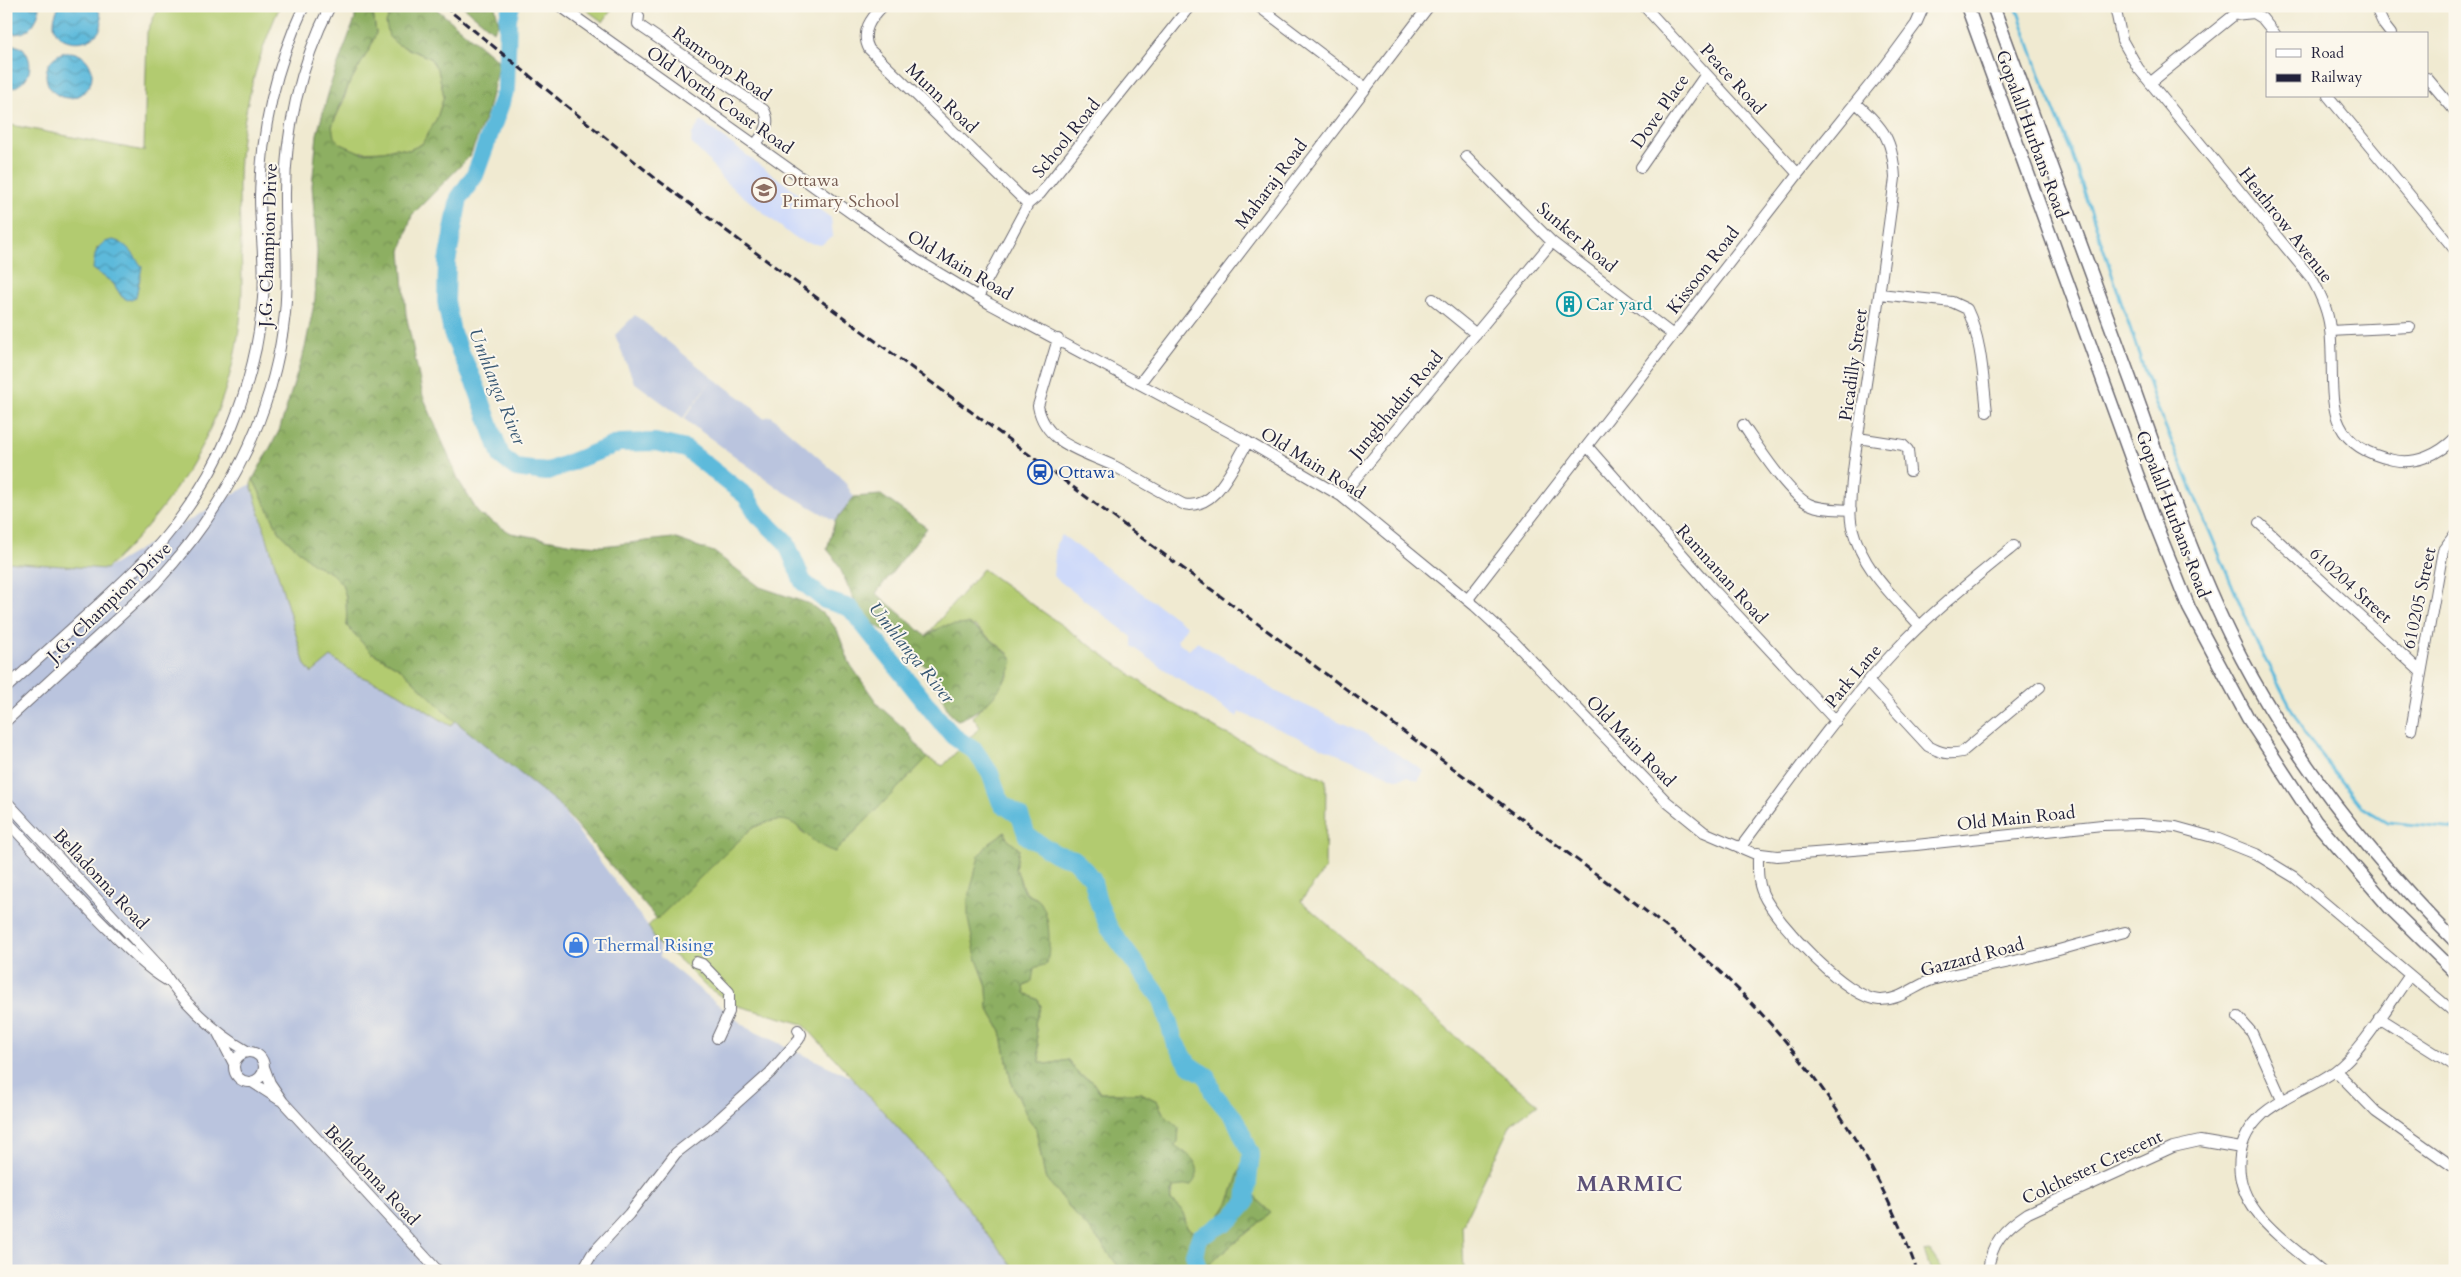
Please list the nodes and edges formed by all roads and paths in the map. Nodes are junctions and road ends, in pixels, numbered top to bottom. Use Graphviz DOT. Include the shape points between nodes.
graph roads {
  1 [pos="304,6"];
  2 [pos="330,6"];
  3 [pos="560,6"];
  4 [pos="1190,6"];
  5 [pos="1258,6"];
  6 [pos="1429,6"];
  7 [pos="1644,6"];
  8 [pos="1924,6"];
  9 [pos="1966,6"];
  10 [pos="1993,6"];
  11 [pos="2115,6"];
  12 [pos="2375,6"];
  13 [pos="876,9"];
  14 [pos="639,16"];
  15 [pos="2273,32"];
  16 [pos="2390,32"];
  17 [pos="1706,74"];
  18 [pos="2428,79"];
  19 [pos="2150,83"];
  20 [pos="1366,88"];
  21 [pos="2330,98"];
  22 [pos="1856,103"];
  23 [pos="2455,111"];
  24 [pos="755,145"];
  25 [pos="1466,156"];
  26 [pos="1641,167"];
  27 [pos="1798,174"];
  28 [pos="1028,204"];
  29 [pos="860,221"];
  30 [pos="1552,242"];
  31 [pos="2455,250"];
  32 [pos="985,285"];
  33 [pos="963,288"];
  34 [pos="1880,294"];
  35 [pos="978,297"];
  36 [pos="1433,299"];
  37 [pos="2410,327"];
  38 [pos="2330,331"];
  39 [pos="1476,334"];
  40 [pos="1673,335"];
  41 [pos="1058,339"];
  42 [pos="1140,383"];
  43 [pos="1987,412"];
  44 [pos="1743,425"];
  45 [pos="1858,438"];
  46 [pos="2455,438"];
  47 [pos="1248,442"];
  48 [pos="1587,446"];
  49 [pos="1910,471"];
  50 [pos="1341,496"];
  51 [pos="1851,510"];
  52 [pos="2259,523"];
  53 [pos="2455,534"];
  54 [pos="2014,546"];
  55 [pos="1468,599"];
  56 [pos="1919,625"];
  57 [pos="2420,671"];
  58 [pos="1868,681"];
  59 [pos="2040,687"];
  60 [pos="6,688"];
  61 [pos="17,712"];
  62 [pos="1836,721"];
  63 [pos="6,722"];
  64 [pos="6,728"];
  65 [pos="2410,730"];
  66 [pos="7,801"];
  67 [pos="6,820"];
  68 [pos="1740,848"];
  69 [pos="1758,853"];
  70 [pos="2125,932"];
  71 [pos="2455,941"];
  72 [pos="696,962"];
  73 [pos="2455,972"];
  74 [pos="2410,975"];
  75 [pos="169,981"];
  76 [pos="2455,1013"];
  77 [pos="2238,1017"];
  78 [pos="2379,1018"];
  79 [pos="798,1030"];
  80 [pos="216,1031"];
  81 [pos="717,1038"];
  82 [pos="247,1051"];
  83 [pos="234,1064"];
  84 [pos="2455,1066"];
  85 [pos="264,1067"];
  86 [pos="2336,1071"];
  87 [pos="252,1082"];
  88 [pos="2282,1100"];
  89 [pos="283,1102"];
  90 [pos="2241,1148"];
  91 [pos="2455,1168"];
  92 [pos="438,1271"];
  93 [pos="582,1271"];
  94 [pos="1988,1271"];
  95 [pos="2320,1271"];
  1 -- 60 [label="street, J.G. Champion Drive" via="284,55 268,112 260,195 263,296 251,366 232,428 207,478 162,541 134,571"];
  2 -- 61 [label="street, J.G. Champion Drive" via="305,68 293,114 286,167 288,266 285,314 272,382 250,446 218,506 177,560"];
  3 -- 24 [label="street, Old North Coast Road"];
  4 -- 28 [label="street, School Road" via="1114,105 1040,194"];
  5 -- 20 [label="street"];
  6 -- 20 [label="street, Maharaj Road"];
  7 -- 17 [label="street, Peace Road"];
  8 -- 22 [label="street, Kissoon Road" via="1916,24"];
  9 -- 73 [label="main road, Gopalall Hurbans Road" via="2189,608 2248,718 2316,822 2391,909"];
  10 -- 71 [label="main road, Gopalall Hurbans Road" via="2184,526 2241,657 2321,784 2408,894"];
  11 -- 19 [label="street, Heathrow Avenue" via="2122,40"];
  12 -- 16 [label="street"];
  13 -- 28 [label="street, Munn Road" via="866,34 869,49"];
  14 -- 24 [label="street, Ramroop Road" via="638,24 643,28 764,110 768,125"];
  15 -- 19 [label="street" via="2254,13 2234,15"];
  17 -- 26 [label="street, Dove Place"];
  17 -- 27 [label="street, Peace Road"];
  18 -- 23 [label="street"];
  19 -- 38 [label="street, Heathrow Avenue" via="2312,279 2322,297"];
  20 -- 42 [label="street, Maharaj Road"];
  21 -- 31 [label="street"];
  22 -- 27 [label="street, Kissoon Road"];
  22 -- 34 [label="street, Picadilly Street" via="1881,126 1890,140 1894,157 1896,178"];
  24 -- 29 [label="street, Old North Coast Road"];
  25 -- 30 [label="street, Sunker Road"];
  27 -- 40 [label="street, Kissoon Road"];
  28 -- 32 [label="street, School Road"];
  29 -- 33 [label="street, Old Main Road"];
  30 -- 39 [label="street, Jungbhadur Road"];
  30 -- 40 [label="street, Sunker Road"];
  32 -- 33 [label="street"];
  32 -- 35 [label="street, School Road"];
  33 -- 35 [label="street, Old Main Road"];
  34 -- 43 [label="street" via="1952,302 1967,309 1978,342"];
  34 -- 45 [label="street, Picadilly Street"];
  35 -- 41 [label="street, Old Main Road"];
  36 -- 39 [label="street"];
  37 -- 38 [label="street"];
  38 -- 46 [label="street, Heathrow Avenue" via="2332,400 2346,437 2362,450 2398,461 2414,462 2431,455"];
  39 -- 50 [label="street, Jungbhadur Road"];
  40 -- 48 [label="street, Kissoon Road"];
  41 -- 42 [label="street, Old Main Road"];
  41 -- 47 [label="street" via="1038,406 1039,415 1052,433 1077,451 1115,467 1183,504 1194,506 1213,496"];
  42 -- 47 [label="street, Old Main Road"];
  44 -- 51 [label="street" via="1769,463 1800,498 1815,506"];
  45 -- 49 [label="street" via="1903,445 1908,450"];
  45 -- 51 [label="street, Picadilly Street"];
  47 -- 50 [label="street, Old Main Road"];
  48 -- 55 [label="street, Kissoon Road"];
  48 -- 62 [label="street, Ramnanan Road" via="1713,589"];
  50 -- 55 [label="street, Old Main Road"];
  51 -- 56 [label="street, Picadilly Street" via="1852,526 1872,572"];
  52 -- 57 [label="street, 610204 Street"];
  53 -- 57 [label="street, 610205 Street" via="2443,550"];
  54 -- 56 [label="street, Park Lane"];
  55 -- 68 [label="street, Old Main Road" via="1514,642 1667,802 1704,832"];
  56 -- 58 [label="street, Park Lane"];
  57 -- 65 [label="street, 610205 Street"];
  58 -- 59 [label="street" via="1928,746 1951,754 1968,748"];
  58 -- 62 [label="street, Park Lane"];
  61 -- 63 [label="street, J.G. Champion Drive"];
  61 -- 64 [label="street"];
  62 -- 68 [label="street, Park Lane"];
  66 -- 75 [label="street, Belladonna Road" via="161,968"];
  67 -- 75 [label="street, Belladonna Road" via="84,906 156,974"];
  68 -- 69 [label="street, Old Main Road"];
  69 -- 70 [label="street, Gazzard Road" via="1758,882 1775,914 1820,964 1867,996 1879,1000 1910,992 1930,981"];
  69 -- 74 [label="street, Old Main Road" via="1776,856 1916,845 2102,825 2176,827 2256,854 2294,877"];
  72 -- 81 [label="street" via="702,964 729,992 729,1012"];
  74 -- 76 [label="street, Old Main Road"];
  74 -- 78 [label="street"];
  75 -- 80 [label="street, Belladonna Road"];
  77 -- 88 [label="street" via="2252,1033"];
  78 -- 84 [label="street"];
  78 -- 86 [label="street" via="2354,1053"];
  79 -- 93 [label="street" via="801,1034 799,1039 770,1073 712,1126 676,1153 629,1214 592,1254"];
  80 -- 82 [label="street, Belladonna Road"];
  80 -- 83 [label="street, Belladonna Road"];
  82 -- 83 [label="street" via="238,1056"];
  82 -- 85 [label="street, Belladonna Road" via="261,1057"];
  83 -- 87 [label="street, Belladonna Road" via="238,1078"];
  85 -- 87 [label="street"];
  85 -- 89 [label="street, Belladonna Road"];
  86 -- 88 [label="street"];
  86 -- 91 [label="street" via="2376,1112"];
  87 -- 89 [label="street, Belladonna Road"];
  88 -- 90 [label="street" via="2250,1127"];
  89 -- 92 [label="street, Belladonna Road"];
  90 -- 94 [label="street, Colchester Crescent" via="2200,1141 2173,1147 2028,1213 2008,1226 1996,1240"];
  90 -- 95 [label="street" via="2242,1187 2250,1206"];
}
